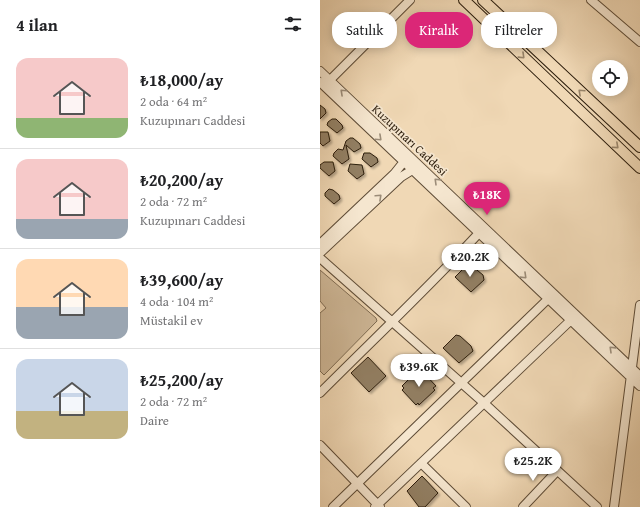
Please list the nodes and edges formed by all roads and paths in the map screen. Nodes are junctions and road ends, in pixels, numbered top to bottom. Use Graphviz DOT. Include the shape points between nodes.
graph roads {
  1 [pos="410,0"];
  2 [pos="464,0"];
  3 [pos="483,0"];
  4 [pos="591,0"];
  5 [pos="640,42"];
  6 [pos="320,71"];
  7 [pos="323,85"];
  8 [pos="640,147"];
  9 [pos="407,158"];
  10 [pos="416,167"];
  11 [pos="640,168"];
  12 [pos="480,233"];
  13 [pos="320,244"];
  14 [pos="320,252"];
  15 [pos="320,258"];
  16 [pos="548,298"];
  17 [pos="640,305"];
  18 [pos="570,320"];
  19 [pos="392,321"];
  20 [pos="632,368"];
  21 [pos="640,376"];
  22 [pos="631,377"];
  23 [pos="460,383"];
  24 [pos="640,386"];
  25 [pos="320,393"];
  26 [pos="484,403"];
  27 [pos="320,445"];
  28 [pos="421,463"];
  29 [pos="557,471"];
  30 [pos="357,484"];
  31 [pos="378,506"];
  32 [pos="333,507"];
  33 [pos="466,507"];
  34 [pos="523,507"];
  35 [pos="596,507"];
  36 [pos="614,507"];
  1 -- 7 [label="street"];
  2 -- 11 [label="main road, one-way"];
  8 -- 3 [label="main road, one-way"];
  4 -- 5 [label="street"];
  6 -- 7 [label="street, Kuzupınarı Caddesi"];
  7 -- 9 [label="street, Kuzupınarı Caddesi"];
  9 -- 10 [label="street, Kuzupınarı Caddesi"];
  9 -- 13 [label="street" via="394,174"];
  10 -- 12 [label="street, Kuzupınarı Caddesi"];
  14 -- 10 [label="street, one-way" via="401,177"];
  20 -- 10 [label="street, Kuzupınarı Caddesi, one-way"];
  12 -- 16 [label="street, Kuzupınarı Caddesi, one-way"];
  12 -- 19 [label="street"];
  15 -- 19 [label="street"];
  16 -- 18 [label="street, Kuzupınarı Caddesi"];
  16 -- 23 [label="street"];
  17 -- 20 [label="street"];
  18 -- 22 [label="street, Kuzupınarı Caddesi"];
  18 -- 26 [label="street"];
  19 -- 23 [label="street"];
  19 -- 25 [label="street"];
  20 -- 21 [label="street, Kuzupınarı Caddesi"];
  20 -- 22 [label="street"];
  22 -- 24 [label="street, Kuzupınarı Caddesi"];
  22 -- 36 [label="street"];
  23 -- 26 [label="street"];
  23 -- 30 [label="street"];
  26 -- 28 [label="street"];
  26 -- 29 [label="street"];
  27 -- 30 [label="street"];
  28 -- 31 [label="street"];
  28 -- 33 [label="street"];
  29 -- 34 [label="street"];
  29 -- 35 [label="street"];
  30 -- 31 [label="street"];
  30 -- 32 [label="street"];
}
